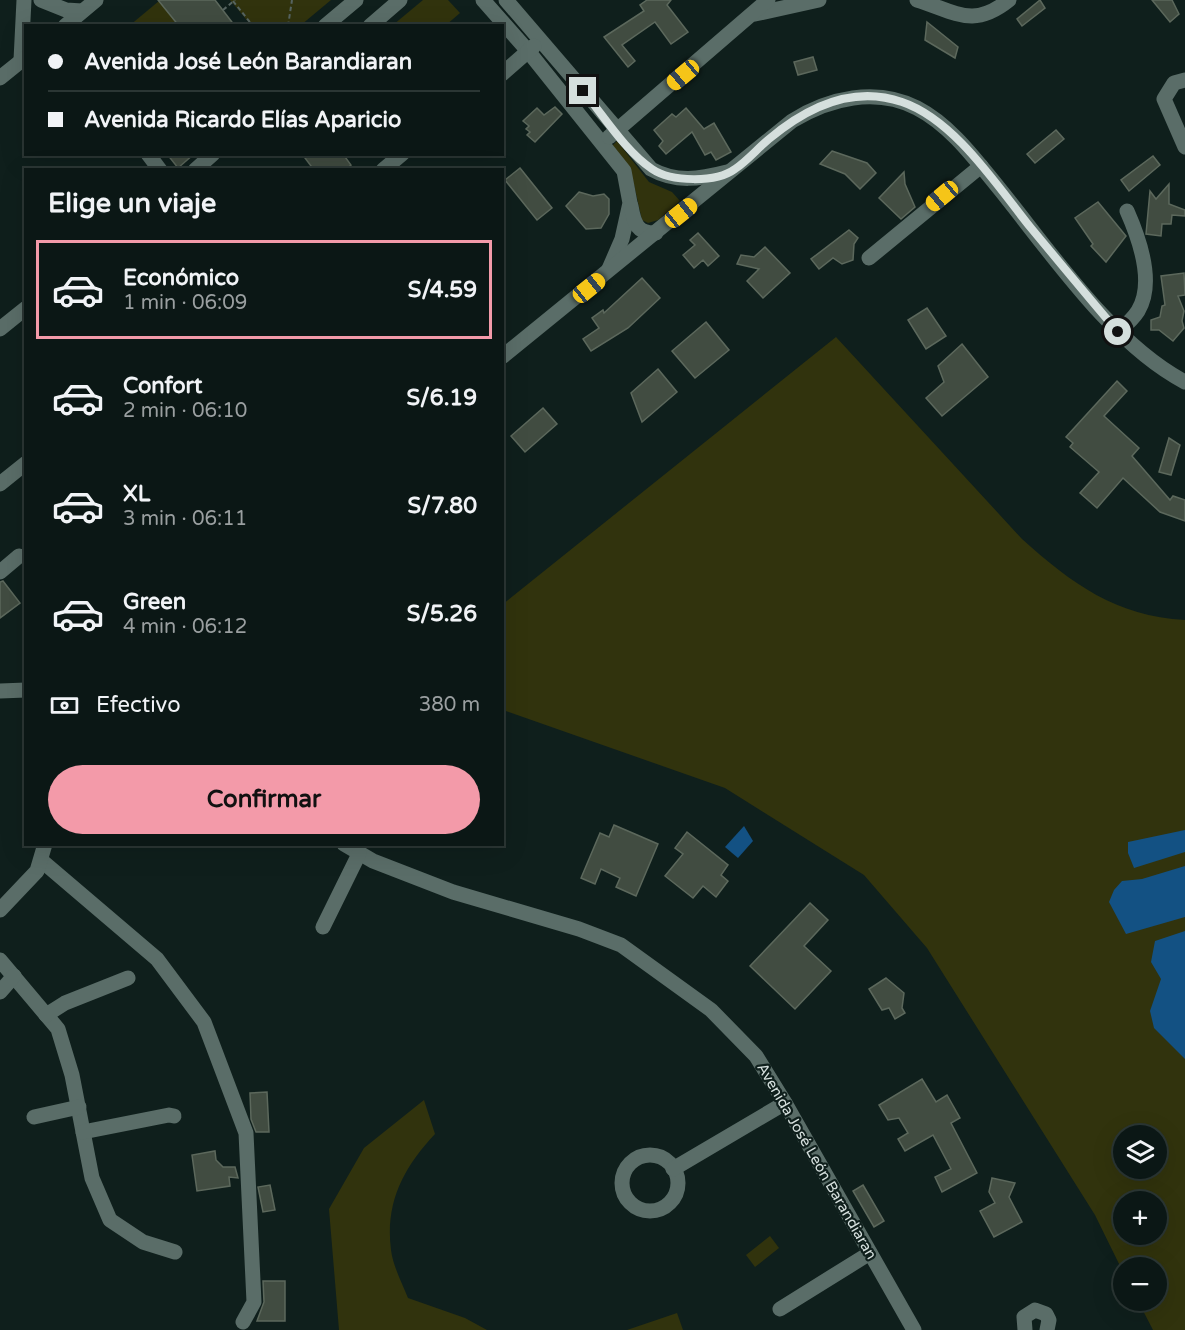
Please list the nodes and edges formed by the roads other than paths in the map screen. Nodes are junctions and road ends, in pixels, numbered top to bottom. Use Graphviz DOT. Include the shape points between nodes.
graph roads {
  1 [pos="24,0"];
  2 [pos="41,0"];
  3 [pos="96,0"];
  4 [pos="356,0"];
  5 [pos="400,0"];
  6 [pos="483,0"];
  7 [pos="498,0"];
  8 [pos="506,0"];
  9 [pos="768,0"];
  10 [pos="819,0"];
  11 [pos="917,0"];
  12 [pos="1009,0"];
  13 [pos="82,11"];
  14 [pos="755,14"];
  15 [pos="497,16"];
  16 [pos="67,24"];
  17 [pos="327,24"];
  18 [pos="372,24"];
  19 [pos="541,40"];
  20 [pos="528,51"];
  21 [pos="23,58"];
  22 [pos="504,72"];
  23 [pos="0,78"];
  24 [pos="1185,80"];
  25 [pos="616,131"];
  26 [pos="603,142"];
  27 [pos="1185,147"];
  28 [pos="209,156"];
  29 [pos="400,156"];
  30 [pos="981,166"];
  31 [pos="197,168"];
  32 [pos="385,168"];
  33 [pos="733,171"];
  34 [pos="676,179"];
  35 [pos="630,203"];
  36 [pos="1127,211"];
  37 [pos="681,213"];
  38 [pos="656,233"];
  39 [pos="869,258"];
  40 [pos="606,275"];
  41 [pos="24,310"];
  42 [pos="0,329"];
  43 [pos="1118,332"];
  44 [pos="504,355"];
  45 [pos="1185,382"];
  46 [pos="24,465"];
  47 [pos="0,484"];
  48 [pos="19,556"];
  49 [pos="0,572"];
  50 [pos="24,690"];
  51 [pos="0,691"];
  52 [pos="45,846"];
  53 [pos="347,846"];
  54 [pos="359,854"];
  55 [pos="42,861"];
  56 [pos="0,910"];
  57 [pos="323,927"];
  58 [pos="0,960"];
  59 [pos="14,976"];
  60 [pos="128,978"];
  61 [pos="0,992"];
  62 [pos="46,1015"];
  63 [pos="785,1103"];
  64 [pos="79,1107"];
  65 [pos="174,1116"];
  66 [pos="34,1117"];
  67 [pos="83,1132"];
  68 [pos="673,1169"];
  69 [pos="175,1252"];
  70 [pos="870,1253"];
  71 [pos="780,1309"];
  72 [pos="243,1322"];
  73 [pos="914,1330"];
  74 [pos="1024,1330"];
  75 [pos="1047,1330"];
  1 -- 21 [label="street"];
  2 -- 13 [label="street" via="66,10"];
  3 -- 13 [label="street"];
  4 -- 17 [label="street"];
  5 -- 18 [label="street"];
  6 -- 15 [label="street"];
  7 -- 15 [label="street"];
  8 -- 19 [label="street"];
  9 -- 14 [label="street"];
  10 -- 14 [label="street"];
  11 -- 12 [label="street" via="969,18 988,15"];
  13 -- 16 [label="street"];
  14 -- 25 [label="street"];
  15 -- 20 [label="street"];
  19 -- 20 [label="street"];
  19 -- 25 [label="street"];
  20 -- 22 [label="street"];
  20 -- 26 [label="street"];
  21 -- 23 [label="street"];
  24 -- 27 [label="street" via="1174,83 1164,99"];
  25 -- 26 [label="street"];
  25 -- 34 [label="street" via="651,168"];
  26 -- 35 [label="street" via="624,171"];
  28 -- 31 [label="street"];
  29 -- 32 [label="street"];
  30 -- 33 [label="street" via="917,108 900,101 862,96 809,111"];
  30 -- 39 [label="street"];
  30 -- 43 [label="street"];
  33 -- 34 [label="street"];
  33 -- 37 [label="street"];
  34 -- 37 [label="street" via="685,191"];
  35 -- 38 [label="street" via="637,227"];
  35 -- 40 [label="street" via="622,240"];
  36 -- 43 [label="street" via="1143,251 1145,282 1138,310"];
  37 -- 38 [label="street"];
  38 -- 40 [label="street"];
  40 -- 44 [label="street"];
  41 -- 42 [label="street"];
  43 -- 45 [label="street" via="1158,368"];
  46 -- 47 [label="street"];
  48 -- 49 [label="street"];
  50 -- 51 [label="street"];
  52 -- 55 [label="street"];
  53 -- 54 [label="street, Avenida José León Barandiaran"];
  54 -- 57 [label="street"];
  54 -- 63 [label="street, Avenida José León Barandiaran" via="453,892 621,945 711,1010 756,1056"];
  55 -- 56 [label="street" via="38,871"];
  55 -- 72 [label="street" via="158,959 204,1022 246,1133 254,1302"];
  58 -- 59 [label="street"];
  59 -- 61 [label="street"];
  59 -- 62 [label="street"];
  60 -- 62 [label="street" via="65,1003"];
  62 -- 64 [label="street" via="57,1029"];
  63 -- 68 [label="street"];
  63 -- 70 [label="street, Avenida José León Barandiaran"];
  64 -- 66 [label="street"];
  64 -- 67 [label="street"];
  65 -- 67 [label="street"];
  67 -- 69 [label="street" via="92,1178 110,1220 143,1242"];
  70 -- 71 [label="street"];
  70 -- 73 [label="street, Avenida José León Barandiaran"];
  74 -- 75 [label="street" via="1024,1317 1035,1310 1046,1314"];
}
